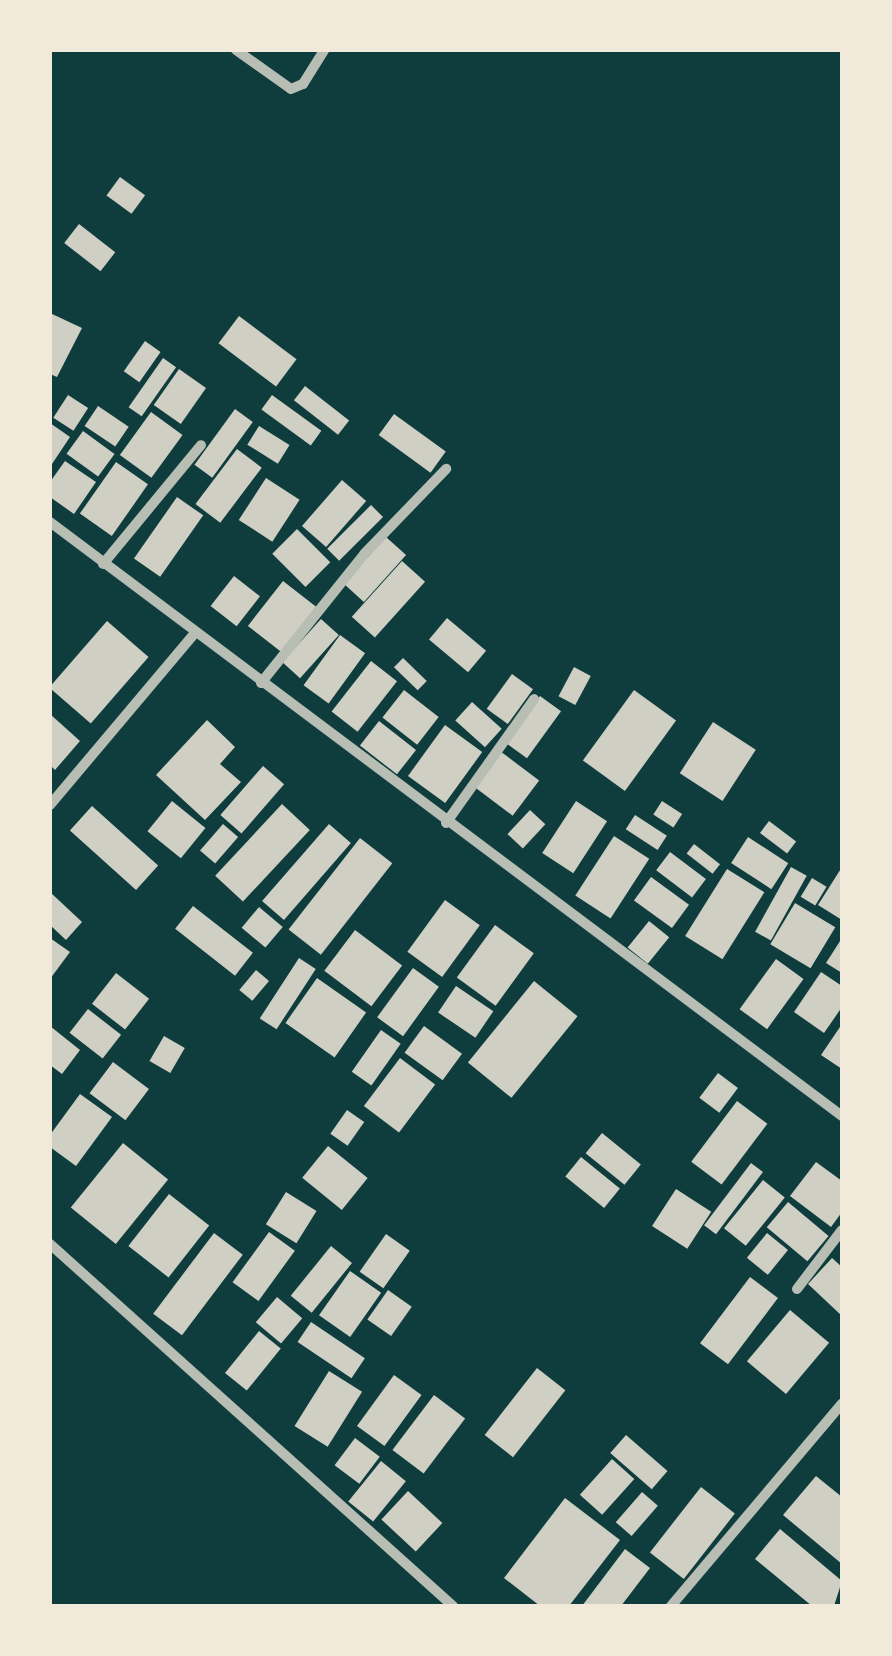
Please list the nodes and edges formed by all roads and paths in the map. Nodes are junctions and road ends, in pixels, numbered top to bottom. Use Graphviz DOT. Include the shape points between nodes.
graph roads {
  1 [pos="236,50"];
  2 [pos="324,50"];
  3 [pos="201,445"];
  4 [pos="446,469"];
  5 [pos="50,522"];
  6 [pos="103,564"];
  7 [pos="194,634"];
  8 [pos="261,683"];
  9 [pos="534,699"];
  10 [pos="50,805"];
  11 [pos="446,824"];
  12 [pos="842,1116"];
  13 [pos="842,1230"];
  14 [pos="50,1244"];
  15 [pos="797,1289"];
  16 [pos="842,1404"];
  17 [pos="453,1606"];
  18 [pos="671,1606"];
  1 -- 2 [label="street" via="292,89 304,84"];
  3 -- 6 [label="street"];
  4 -- 8 [label="street" via="365,553"];
  5 -- 6 [label="street"];
  6 -- 7 [label="street"];
  7 -- 8 [label="street"];
  7 -- 10 [label="street"];
  8 -- 11 [label="street"];
  9 -- 11 [label="street"];
  11 -- 12 [label="street"];
  13 -- 15 [label="street"];
  14 -- 17 [label="street"];
  16 -- 18 [label="street"];
}
